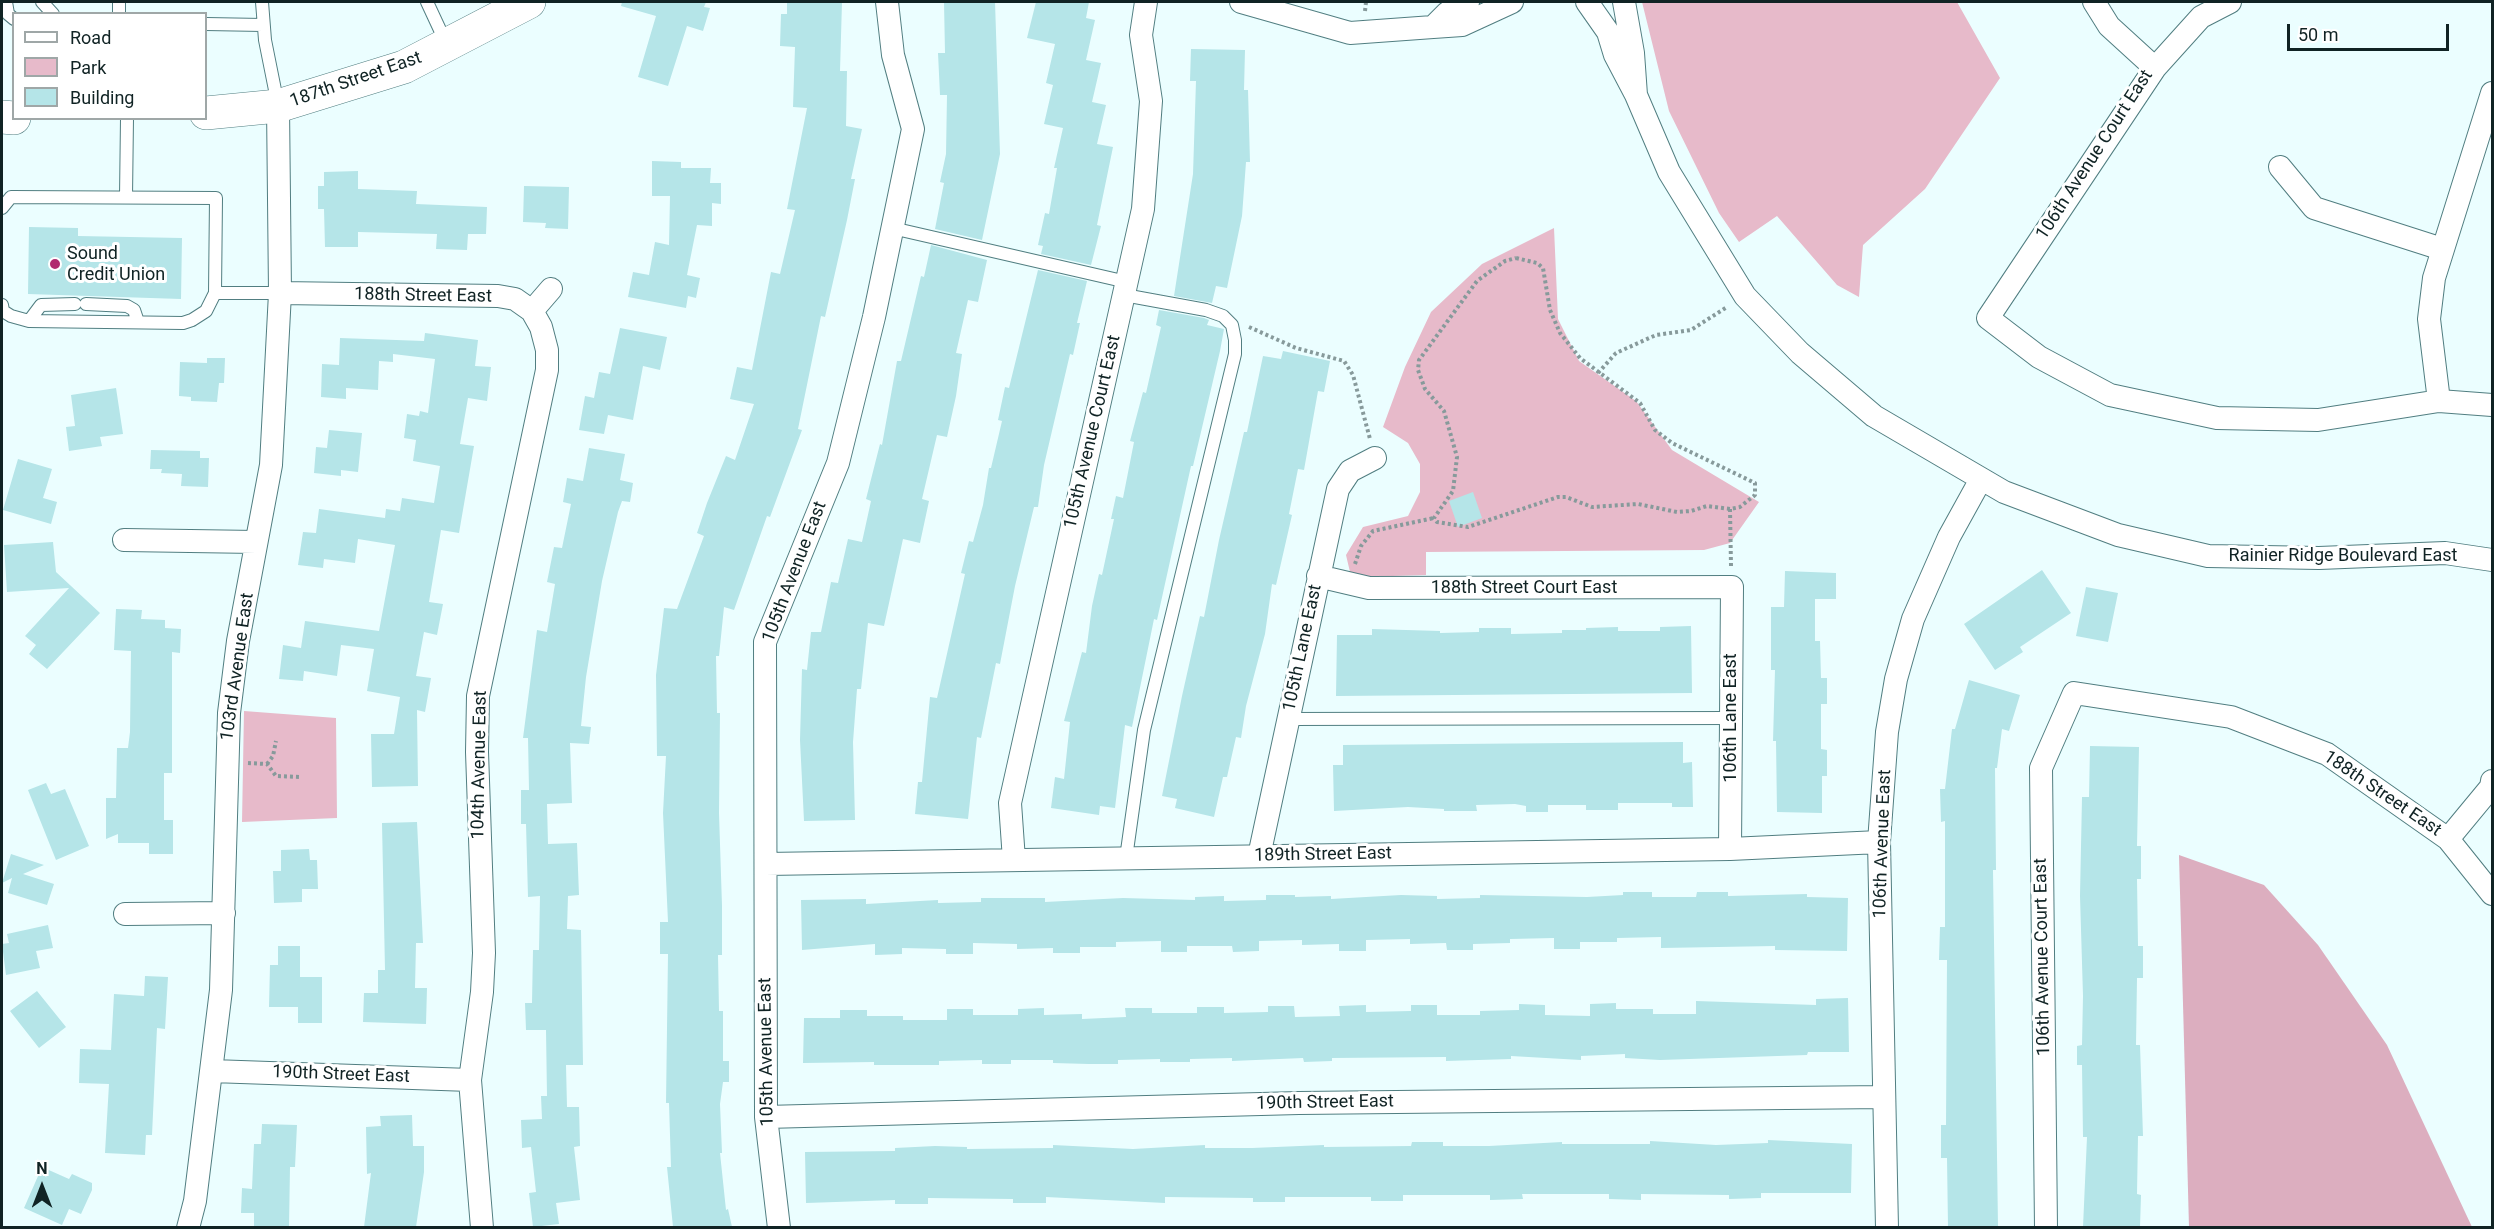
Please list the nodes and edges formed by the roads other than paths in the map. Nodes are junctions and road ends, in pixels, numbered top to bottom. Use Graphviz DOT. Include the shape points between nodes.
graph roads {
  1 [pos="6,2"];
  2 [pos="262,2"];
  3 [pos="427,2"];
  4 [pos="529,2"];
  5 [pos="887,2"];
  6 [pos="1146,2"];
  7 [pos="1242,2"];
  8 [pos="1467,2"];
  9 [pos="1512,2"];
  10 [pos="1587,2"];
  11 [pos="1624,2"];
  12 [pos="2094,2"];
  13 [pos="2230,2"];
  14 [pos="12,18"];
  15 [pos="207,24"];
  16 [pos="263,25"];
  17 [pos="1433,27"];
  18 [pos="447,46"];
  19 [pos="2155,68"];
  20 [pos="2493,93"];
  21 [pos="1636,94"];
  22 [pos="278,106"];
  23 [pos="207,112"];
  24 [pos="127,120"];
  25 [pos="2280,167"];
  26 [pos="126,197"];
  27 [pos="2,208"];
  28 [pos="892,228"];
  29 [pos="2442,249"];
  30 [pos="551,288"];
  31 [pos="1125,289"];
  32 [pos="215,293"];
  33 [pos="280,293"];
  34 [pos="2,309"];
  35 [pos="532,311"];
  36 [pos="29,321"];
  37 [pos="138,322"];
  38 [pos="2439,401"];
  39 [pos="2493,405"];
  40 [pos="1375,458"];
  41 [pos="1981,479"];
  42 [pos="124,540"];
  43 [pos="256,542"];
  44 [pos="2493,560"];
  45 [pos="1318,576"];
  46 [pos="1732,587"];
  47 [pos="2074,693"];
  48 [pos="1731,718"];
  49 [pos="1287,719"];
  50 [pos="2493,781"];
  51 [pos="2448,838"];
  52 [pos="1879,842"];
  53 [pos="1730,849"];
  54 [pos="1258,856"];
  55 [pos="1126,858"];
  56 [pos="1014,860"];
  57 [pos="766,864"];
  58 [pos="2493,894"];
  59 [pos="125,914"];
  60 [pos="224,914"];
  61 [pos="212,1071"];
  62 [pos="470,1080"];
  63 [pos="1884,1097"];
  64 [pos="766,1117"];
  65 [pos="188,1227"];
  66 [pos="482,1227"];
  67 [pos="779,1227"];
  68 [pos="1887,1227"];
  69 [pos="2046,1227"];
  1 -- 14 [label="lane"];
  2 -- 16 [label="lane"];
  3 -- 18 [label="lane"];
  4 -- 18 [label="street, 187th Street East"];
  5 -- 28 [label="street, 105th Avenue East" via="893,55 913,129"];
  6 -- 31 [label="street, 105th Avenue Court East" via="1141,35 1151,101 1143,209"];
  7 -- 17 [label="street" via="1350,33"];
  8 -- 17 [label="street"];
  9 -- 17 [label="street" via="1462,26"];
  10 -- 21 [label="street, Rainier Ridge Boulevard East" via="1608,32"];
  11 -- 21 [label="street, Rainier Ridge Boulevard East"];
  12 -- 19 [label="street, 106th Avenue Court East" via="2109,26"];
  13 -- 19 [label="street" via="2201,17"];
  15 -- 16 [label="lane"];
  16 -- 22 [label="lane"];
  18 -- 22 [label="street, 187th Street East" via="404,68"];
  19 -- 38 [label="street, 106th Avenue Court East" via="1988,318 2039,357 2110,394 2217,418 2318,420"];
  20 -- 29 [label="street"];
  21 -- 41 [label="street, Rainier Ridge Boulevard East" via="1669,172 1745,296 1800,353 1874,416"];
  22 -- 23 [label="street, 187th Street East"];
  22 -- 33 [label="street, 103rd Avenue East"];
  24 -- 26 [label="lane"];
  25 -- 29 [label="street" via="2314,208"];
  26 -- 27 [label="lane" via="11,197"];
  26 -- 32 [label="lane" via="216,198"];
  28 -- 31 [label="lane"];
  28 -- 57 [label="street, 105th Avenue East" via="838,463 765,642"];
  29 -- 38 [label="street" via="2429,319"];
  30 -- 35 [label="street"];
  31 -- 55 [label="lane" via="1223,316 1232,325 1235,354 1144,730"];
  31 -- 56 [label="street, 105th Avenue Court East" via="1010,803"];
  32 -- 33 [label="lane"];
  32 -- 37 [label="lane" via="206,311 192,320"];
  33 -- 35 [label="street, 188th Street East" via="498,297 515,299"];
  33 -- 43 [label="street, 103rd Avenue East" via="271,465"];
  34 -- 36 [label="lane"];
  35 -- 62 [label="street, 104th Avenue East" via="547,350 547,370 478,696 484,953"];
  36 -- 37 [label="lane"];
  36 -- 37 [label="lane" via="41,305 81,304 127,306 134,310"];
  38 -- 39 [label="street"];
  40 -- 45 [label="street, 105th Lane East" via="1350,471 1338,489"];
  41 -- 44 [label="street, Rainier Ridge Boulevard East" via="2004,492 2118,535 2208,556 2319,558 2445,553"];
  41 -- 52 [label="street, 106th Avenue East" via="1949,537 1912,619 1887,732"];
  42 -- 43 [label="street"];
  43 -- 60 [label="street, 103rd Avenue East" via="229,713"];
  45 -- 46 [label="street, 188th Street Court East" via="1369,588"];
  45 -- 49 [label="street, 105th Lane East"];
  46 -- 48 [label="street, 106th Lane East"];
  47 -- 51 [label="street, 188th Street East" via="2231,717 2327,754"];
  47 -- 69 [label="street, 106th Avenue Court East" via="2041,768"];
  48 -- 49 [label="lane"];
  48 -- 53 [label="street, 106th Lane East"];
  49 -- 54 [label="street, 105th Lane East"];
  50 -- 51 [label="street"];
  51 -- 58 [label="street, 188th Street East"];
  52 -- 53 [label="street, 189th Street East"];
  52 -- 63 [label="street, 106th Avenue East"];
  53 -- 54 [label="street, 189th Street East"];
  54 -- 55 [label="street, 189th Street East"];
  55 -- 56 [label="street, 189th Street East"];
  56 -- 57 [label="street, 189th Street East"];
  57 -- 64 [label="street, 105th Avenue East"];
  59 -- 60 [label="street"];
  60 -- 61 [label="street, 103rd Avenue East" via="222,990"];
  61 -- 62 [label="street, 190th Street East"];
  61 -- 65 [label="street, 103rd Avenue East" via="195,1202"];
  62 -- 66 [label="street, 104th Avenue East"];
  63 -- 64 [label="street, 190th Street East" via="1299,1103"];
  63 -- 68 [label="street, 106th Avenue East"];
  64 -- 67 [label="street, 105th Avenue East"];
}
